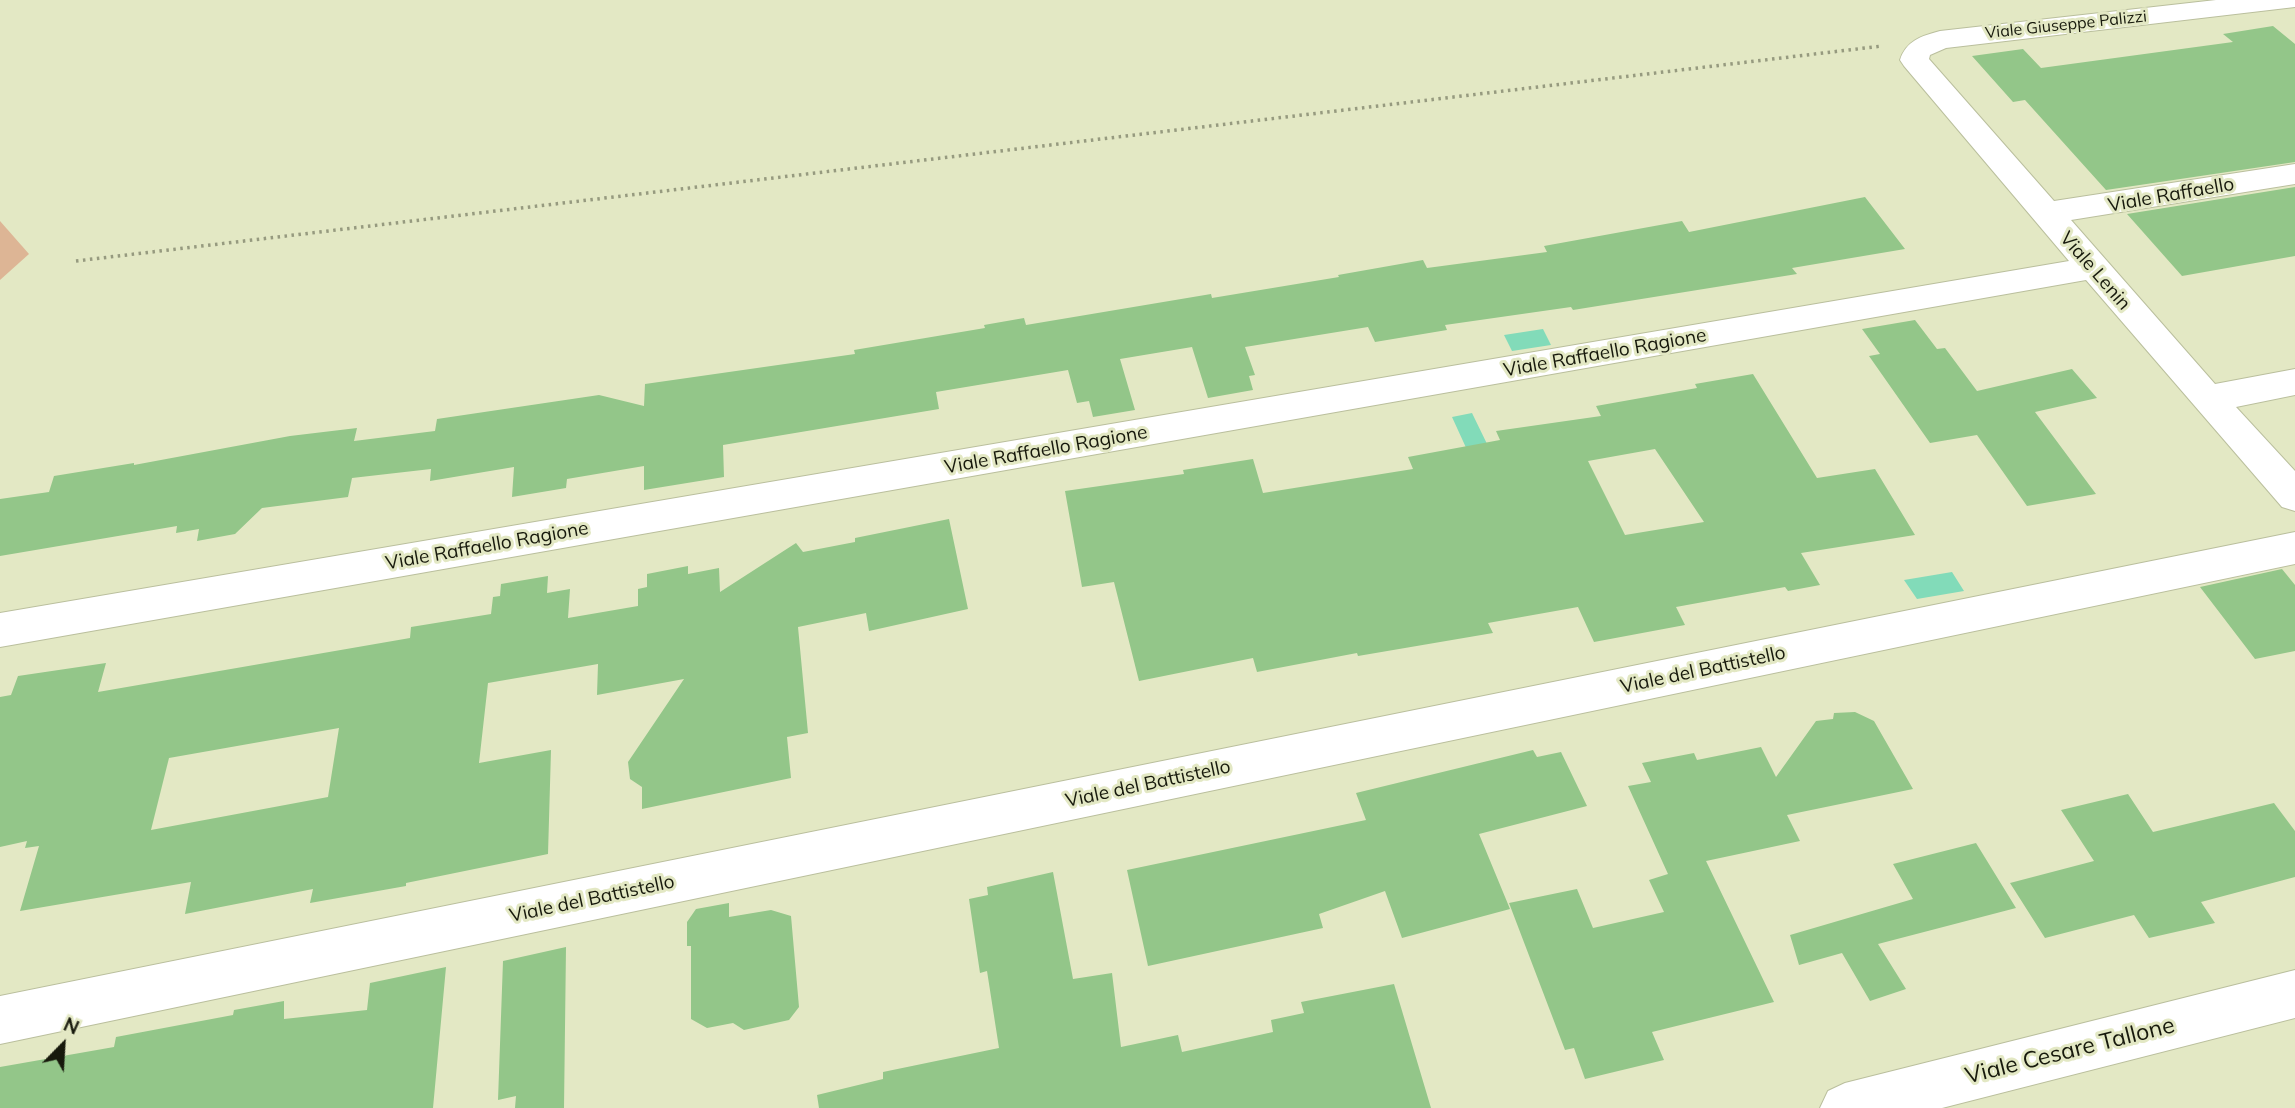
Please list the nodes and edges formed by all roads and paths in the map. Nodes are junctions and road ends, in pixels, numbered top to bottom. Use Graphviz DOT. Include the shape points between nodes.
graph roads {
  1 [pos="2288,0"];
  2 [pos="1927,43"];
  3 [pos="2295,174"];
  4 [pos="2046,213"];
  5 [pos="76,261"];
  6 [pos="2092,267"];
  7 [pos="2295,382"];
  8 [pos="2207,399"];
  9 [pos="2295,496"];
  10 [pos="2295,548"];
  11 [pos="0,630"];
  12 [pos="2295,994"];
  13 [pos="0,1020"];
  14 [pos="1845,1108"];
  1 -- 2 [label="street, Viale Giuseppe Palizzi"];
  2 -- 4 [label="street, Viale Lenin" via="1917,50 1914,60"];
  2 -- 5 [label="path"];
  3 -- 4 [label="street, Viale Raffaello"];
  4 -- 6 [label="street, Viale Lenin"];
  6 -- 8 [label="street, Viale Lenin"];
  6 -- 11 [label="street, Viale Raffaello Ragione"];
  7 -- 8 [label="street"];
  8 -- 9 [label="street, Viale Lenin"];
  10 -- 13 [label="street, Viale del Battistello"];
  12 -- 14 [label="street, Viale Cesare Tallone"];
}
